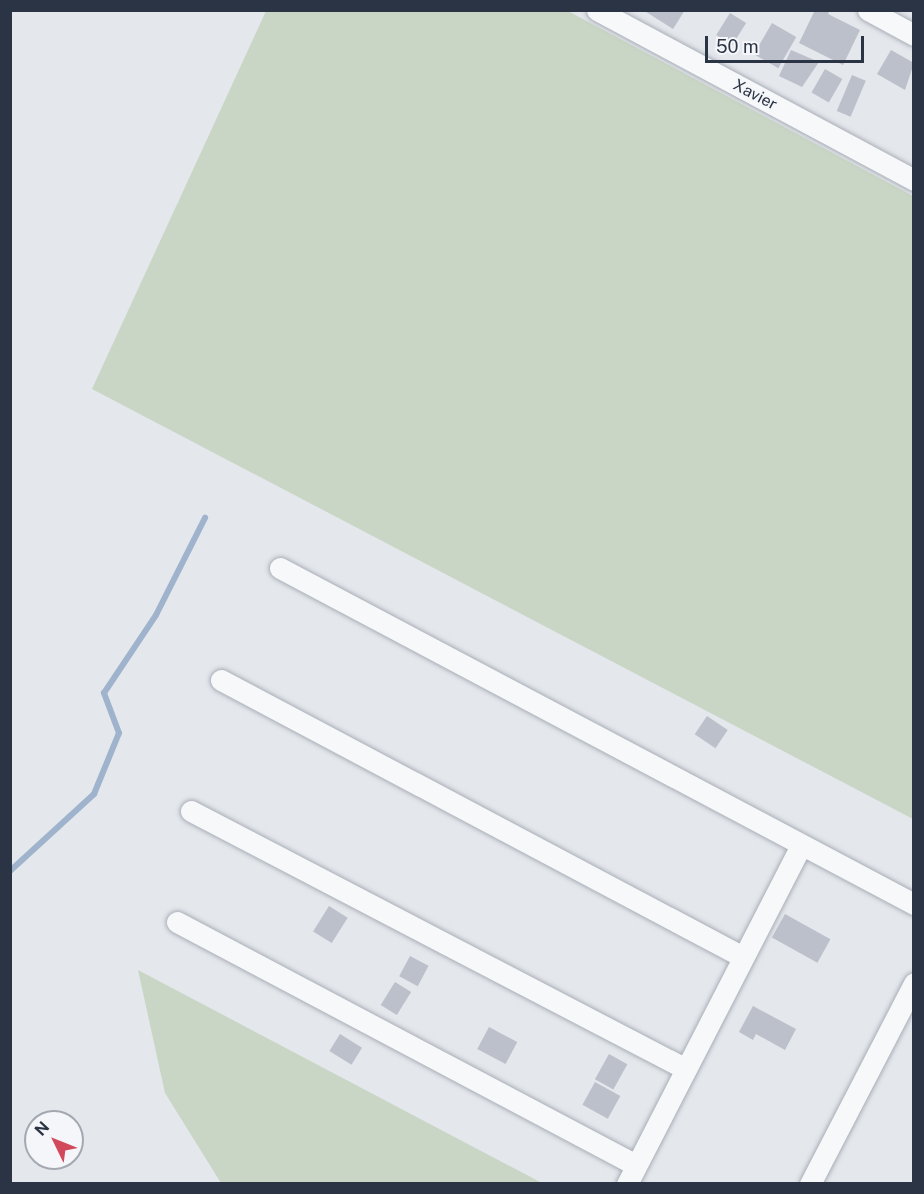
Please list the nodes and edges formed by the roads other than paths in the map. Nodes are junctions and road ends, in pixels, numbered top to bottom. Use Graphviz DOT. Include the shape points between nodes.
graph roads {
  1 [pos="597,10"];
  2 [pos="868,10"];
  3 [pos="914,35"];
  4 [pos="914,180"];
  5 [pos="280,568"];
  6 [pos="221,680"];
  7 [pos="191,811"];
  8 [pos="801,845"];
  9 [pos="914,904"];
  10 [pos="177,922"];
  11 [pos="743,957"];
  12 [pos="914,983"];
  13 [pos="686,1069"];
  14 [pos="631,1174"];
  15 [pos="810,1184"];
  1 -- 4 [label="street, Xavier"];
  2 -- 3 [label="street"];
  5 -- 8 [label="street"];
  6 -- 11 [label="street"];
  7 -- 13 [label="street"];
  8 -- 9 [label="street"];
  8 -- 11 [label="street"];
  10 -- 14 [label="street"];
  11 -- 13 [label="street"];
  12 -- 15 [label="street"];
  13 -- 14 [label="street"];
}
